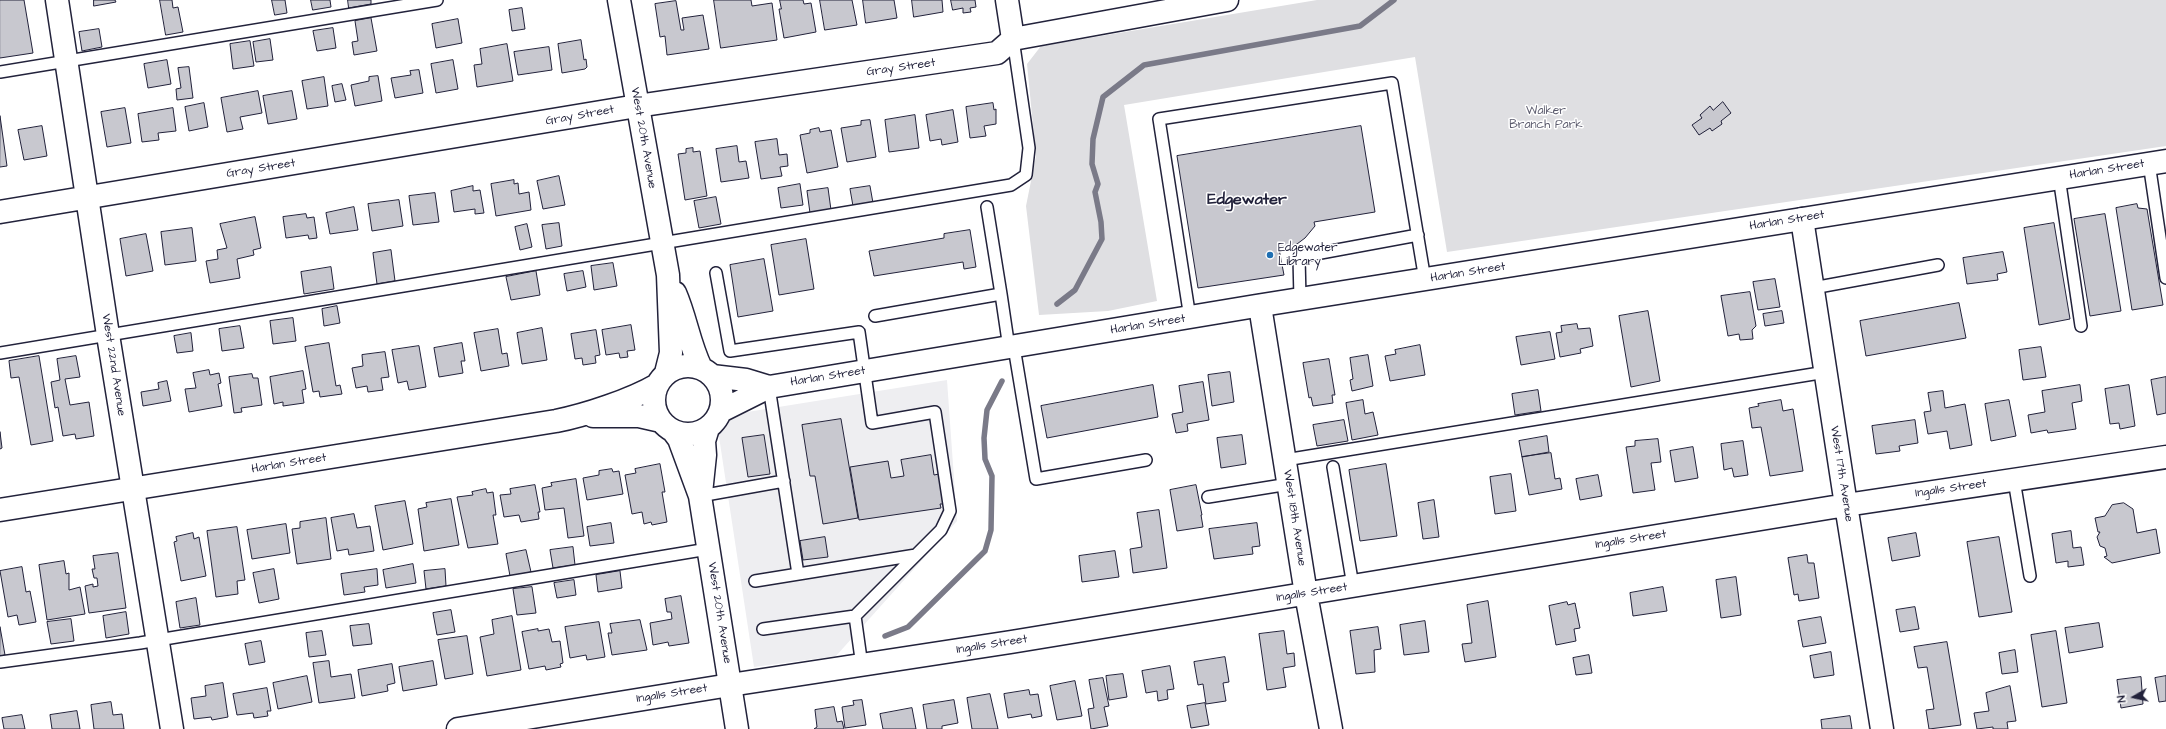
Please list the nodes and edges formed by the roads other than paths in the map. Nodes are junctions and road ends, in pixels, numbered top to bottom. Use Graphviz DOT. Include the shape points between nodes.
graph roads {
  1 [pos="57,0"];
  2 [pos="436,0"];
  3 [pos="619,0"];
  4 [pos="1007,0"];
  5 [pos="1227,0"];
  6 [pos="1014,39"];
  7 [pos="68,60"];
  8 [pos="0,72"];
  9 [pos="637,106"];
  10 [pos="2158,162"];
  11 [pos="2059,177"];
  12 [pos="88,198"];
  13 [pos="987,207"];
  14 [pos="0,212"];
  15 [pos="1802,219"];
  16 [pos="1418,235"];
  17 [pos="662,243"];
  18 [pos="1938,265"];
  19 [pos="716,273"];
  20 [pos="668,275"];
  21 [pos="2166,278"];
  22 [pos="1425,280"];
  23 [pos="1813,288"];
  24 [pos="1001,294"];
  25 [pos="1300,299"];
  26 [pos="1260,306"];
  27 [pos="875,316"];
  28 [pos="1190,318"];
  29 [pos="2080,326"];
  30 [pos="108,335"];
  31 [pos="1011,347"];
  32 [pos="0,353"];
  33 [pos="864,371"];
  34 [pos="707,372"];
  35 [pos="1826,372"];
  36 [pos="662,379"];
  37 [pos="769,387"];
  38 [pos="578,416"];
  39 [pos="714,420"];
  40 [pos="667,426"];
  41 [pos="2166,457"];
  42 [pos="1146,460"];
  43 [pos="1285,460"];
  44 [pos="1333,467"];
  45 [pos="2014,480"];
  46 [pos="784,481"];
  47 [pos="1289,484"];
  48 [pos="133,489"];
  49 [pos="700,496"];
  50 [pos="1208,497"];
  51 [pos="1846,505"];
  52 [pos="0,510"];
  53 [pos="708,549"];
  54 [pos="916,555"];
  55 [pos="798,574"];
  56 [pos="2030,576"];
  57 [pos="755,582"];
  58 [pos="1353,586"];
  59 [pos="1306,594"];
  60 [pos="855,616"];
  61 [pos="763,629"];
  62 [pos="158,640"];
  63 [pos="0,662"];
  64 [pos="862,666"];
  65 [pos="730,685"];
  66 [pos="172,729"];
  67 [pos="458,729"];
  68 [pos="738,729"];
  69 [pos="1331,729"];
  70 [pos="1882,729"];
  1 -- 7 [label="street, West 22nd Avenue"];
  2 -- 7 [label="lane"];
  3 -- 9 [label="street, West 20th Avenue"];
  4 -- 6 [label="street"];
  5 -- 6 [label="street, Gray Street"];
  6 -- 9 [label="street, Gray Street" via="997,53"];
  6 -- 17 [label="lane" via="1029,148 1026,175 1011,185"];
  7 -- 8 [label="lane"];
  7 -- 12 [label="street, West 22nd Avenue"];
  9 -- 12 [label="street, Gray Street"];
  9 -- 17 [label="street, West 20th Avenue"];
  10 -- 11 [label="street, Harlan Street"];
  10 -- 21 [label="lane"];
  11 -- 15 [label="street, Harlan Street"];
  11 -- 29 [label="lane"];
  12 -- 14 [label="street, Gray Street"];
  12 -- 30 [label="street, West 22nd Avenue"];
  13 -- 24 [label="lane"];
  15 -- 22 [label="street, Harlan Street"];
  15 -- 23 [label="street, West 17th Avenue"];
  16 -- 22 [label="lane"];
  16 -- 25 [label="lane" via="1298,257"];
  16 -- 28 [label="lane" via="1392,83 1159,119"];
  17 -- 20 [label="street, West 20th Avenue"];
  17 -- 30 [label="lane"];
  18 -- 23 [label="lane"];
  19 -- 33 [label="lane" via="730,351 859,332"];
  20 -- 34 [label="street, West 20th Avenue" via="681,307 690,346"];
  20 -- 36 [label="street, West 20th Avenue" via="671,353"];
  22 -- 25 [label="street, Harlan Street"];
  23 -- 35 [label="street, West 17th Avenue"];
  24 -- 27 [label="lane"];
  24 -- 31 [label="lane"];
  25 -- 26 [label="street, Harlan Street"];
  26 -- 28 [label="street, Harlan Street"];
  26 -- 43 [label="street, West 18th Avenue"];
  28 -- 31 [label="street, Harlan Street"];
  30 -- 32 [label="lane"];
  30 -- 48 [label="street, West 22nd Avenue"];
  31 -- 33 [label="street, Harlan Street"];
  31 -- 42 [label="lane" via="1036,479"];
  33 -- 37 [label="street, Harlan Street"];
  33 -- 54 [label="lane" via="872,423 935,412 950,511 941,530"];
  34 -- 36 [label="street" via="683,366"];
  34 -- 37 [label="street, Harlan Street"];
  34 -- 39 [label="street" via="717,382 722,396"];
  35 -- 43 [label="lane"];
  35 -- 51 [label="street, West 17th Avenue"];
  36 -- 38 [label="street, Harlan Street" via="637,396"];
  36 -- 40 [label="street" via="654,404"];
  37 -- 39 [label="street, Harlan Street"];
  37 -- 46 [label="lane"];
  38 -- 40 [label="street, Harlan Street" via="639,416"];
  38 -- 48 [label="street, Harlan Street"];
  39 -- 40 [label="street" via="691,434"];
  39 -- 49 [label="street, West 20th Avenue" via="704,441 705,456"];
  40 -- 49 [label="street, West 20th Avenue" via="680,439"];
  41 -- 45 [label="street, Ingalls Street"];
  43 -- 47 [label="street, West 18th Avenue"];
  44 -- 58 [label="lane"];
  45 -- 51 [label="street, Ingalls Street"];
  45 -- 56 [label="lane"];
  46 -- 49 [label="lane"];
  46 -- 55 [label="lane"];
  47 -- 50 [label="lane"];
  47 -- 59 [label="street, West 18th Avenue"];
  48 -- 52 [label="street, Harlan Street"];
  48 -- 62 [label="street, West 22nd Avenue"];
  49 -- 53 [label="street, West 20th Avenue"];
  51 -- 58 [label="street, Ingalls Street"];
  51 -- 70 [label="street, West 17th Avenue"];
  53 -- 62 [label="lane"];
  53 -- 65 [label="street, West 20th Avenue"];
  54 -- 55 [label="lane"];
  54 -- 60 [label="lane"];
  55 -- 57 [label="lane"];
  58 -- 59 [label="street, Ingalls Street"];
  59 -- 64 [label="street, Ingalls Street"];
  59 -- 69 [label="street, West 18th Avenue"];
  60 -- 61 [label="lane"];
  60 -- 64 [label="lane"];
  62 -- 63 [label="lane"];
  62 -- 66 [label="street, West 22nd Avenue"];
  64 -- 65 [label="street, Ingalls Street"];
  65 -- 67 [label="street, Ingalls Street"];
  65 -- 68 [label="street, West 20th Avenue"];
}
